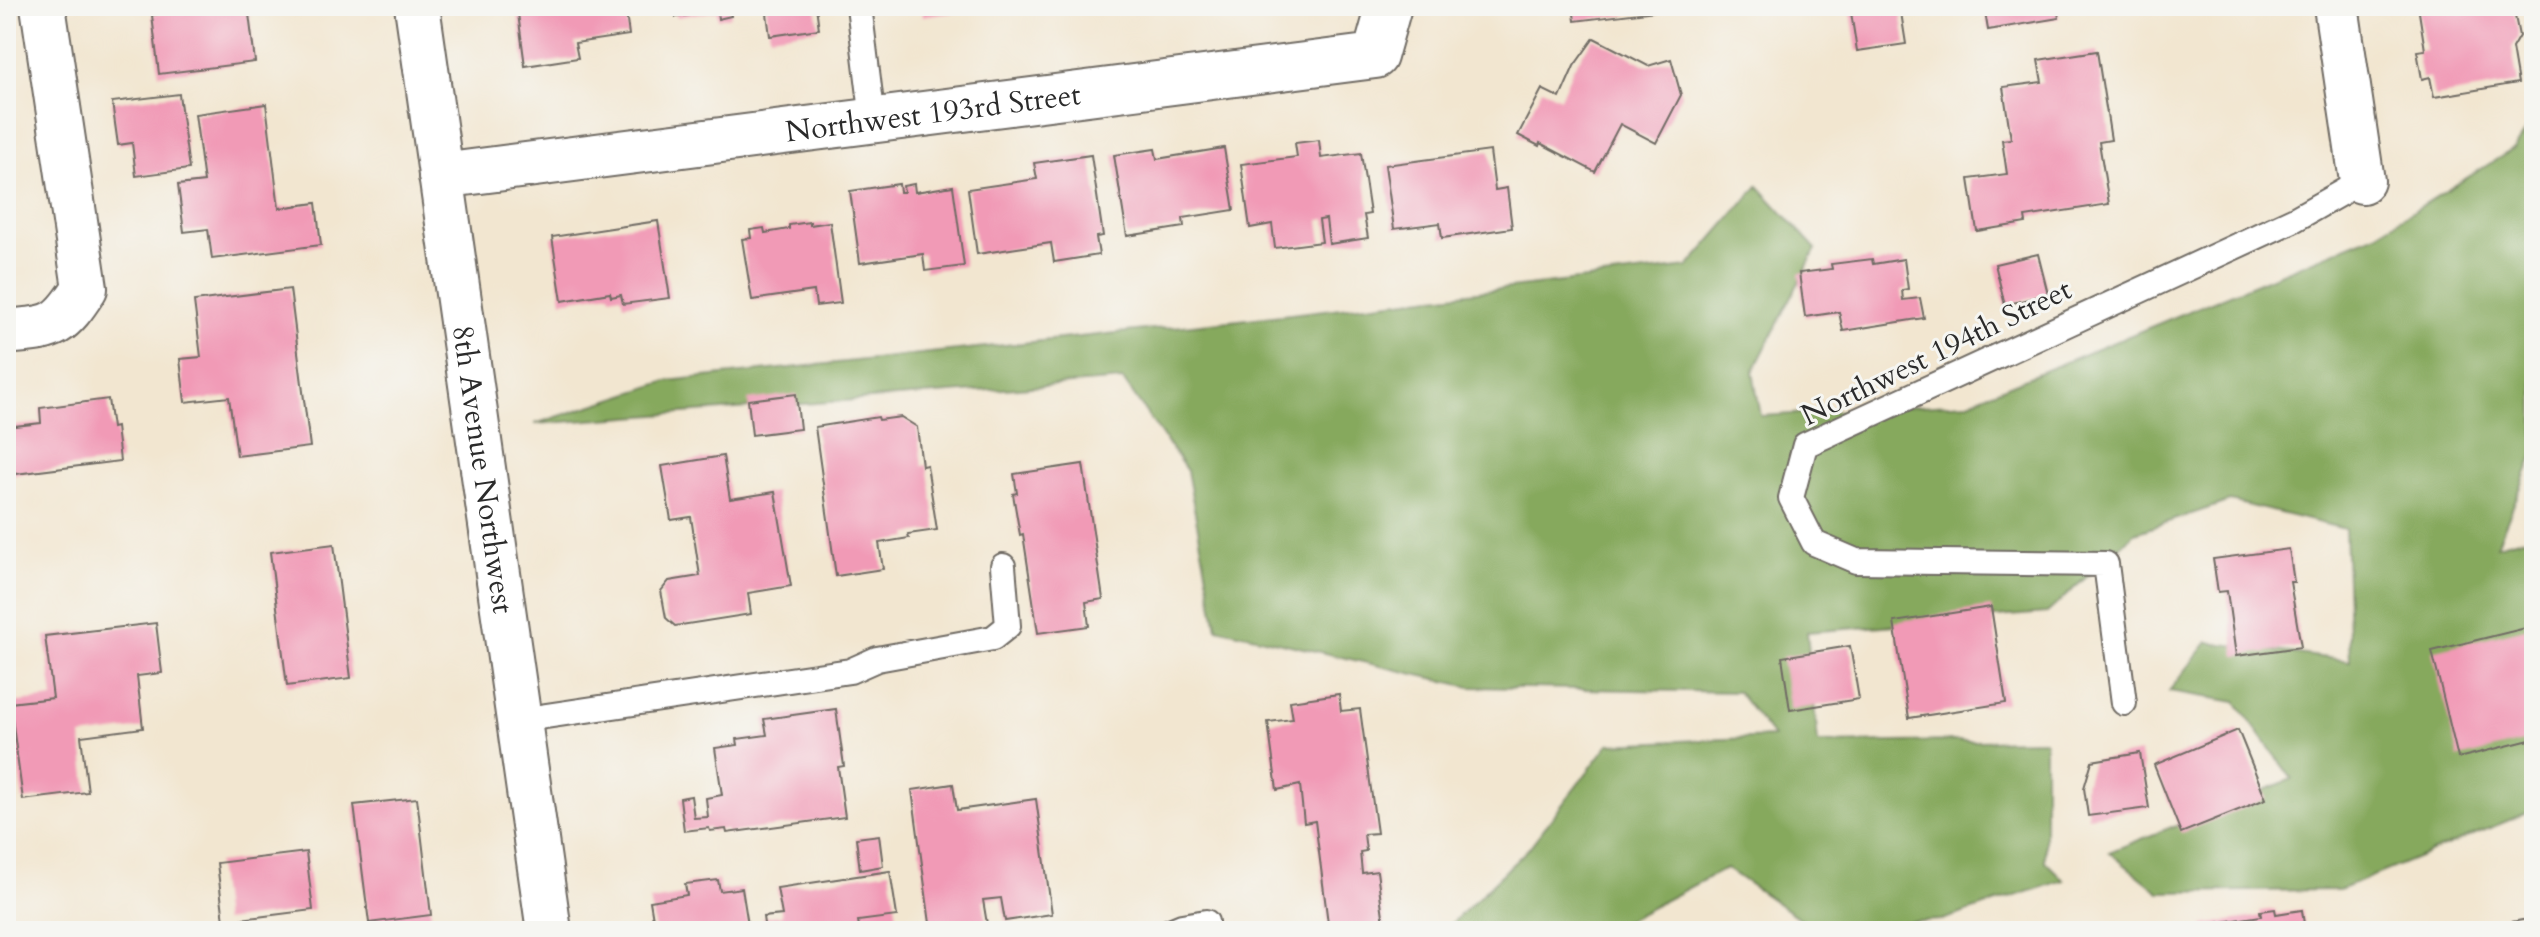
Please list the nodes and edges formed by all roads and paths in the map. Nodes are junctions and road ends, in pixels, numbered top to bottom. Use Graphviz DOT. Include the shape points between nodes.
graph roads {
  1 [pos="43,6"];
  2 [pos="417,6"];
  3 [pos="859,6"];
  4 [pos="1389,6"];
  5 [pos="2336,6"];
  6 [pos="873,120"];
  7 [pos="441,176"];
  8 [pos="2362,181"];
  9 [pos="6,332"];
  10 [pos="1003,566"];
  11 [pos="2124,703"];
  12 [pos="519,720"];
  13 [pos="1206,922"];
  14 [pos="549,931"];
  15 [pos="1170,931"];
  1 -- 9 [label="street" via="85,288 69,313 50,327"];
  2 -- 7 [label="street, 8th Avenue Northwest"];
  3 -- 6 [label="lane"];
  4 -- 6 [label="street, Northwest 193rd Street" via="1375,56"];
  5 -- 8 [label="street"];
  6 -- 7 [label="street, Northwest 193rd Street"];
  7 -- 12 [label="street, 8th Avenue Northwest"];
  8 -- 11 [label="lane, Northwest 194th Street" via="2295,219 1805,445 1791,498 1814,543 1856,561 2106,564"];
  10 -- 12 [label="lane" via="1008,626 993,638 877,659 850,671"];
  12 -- 14 [label="street, 8th Avenue Northwest"];
  13 -- 15 [label="lane"];
}
